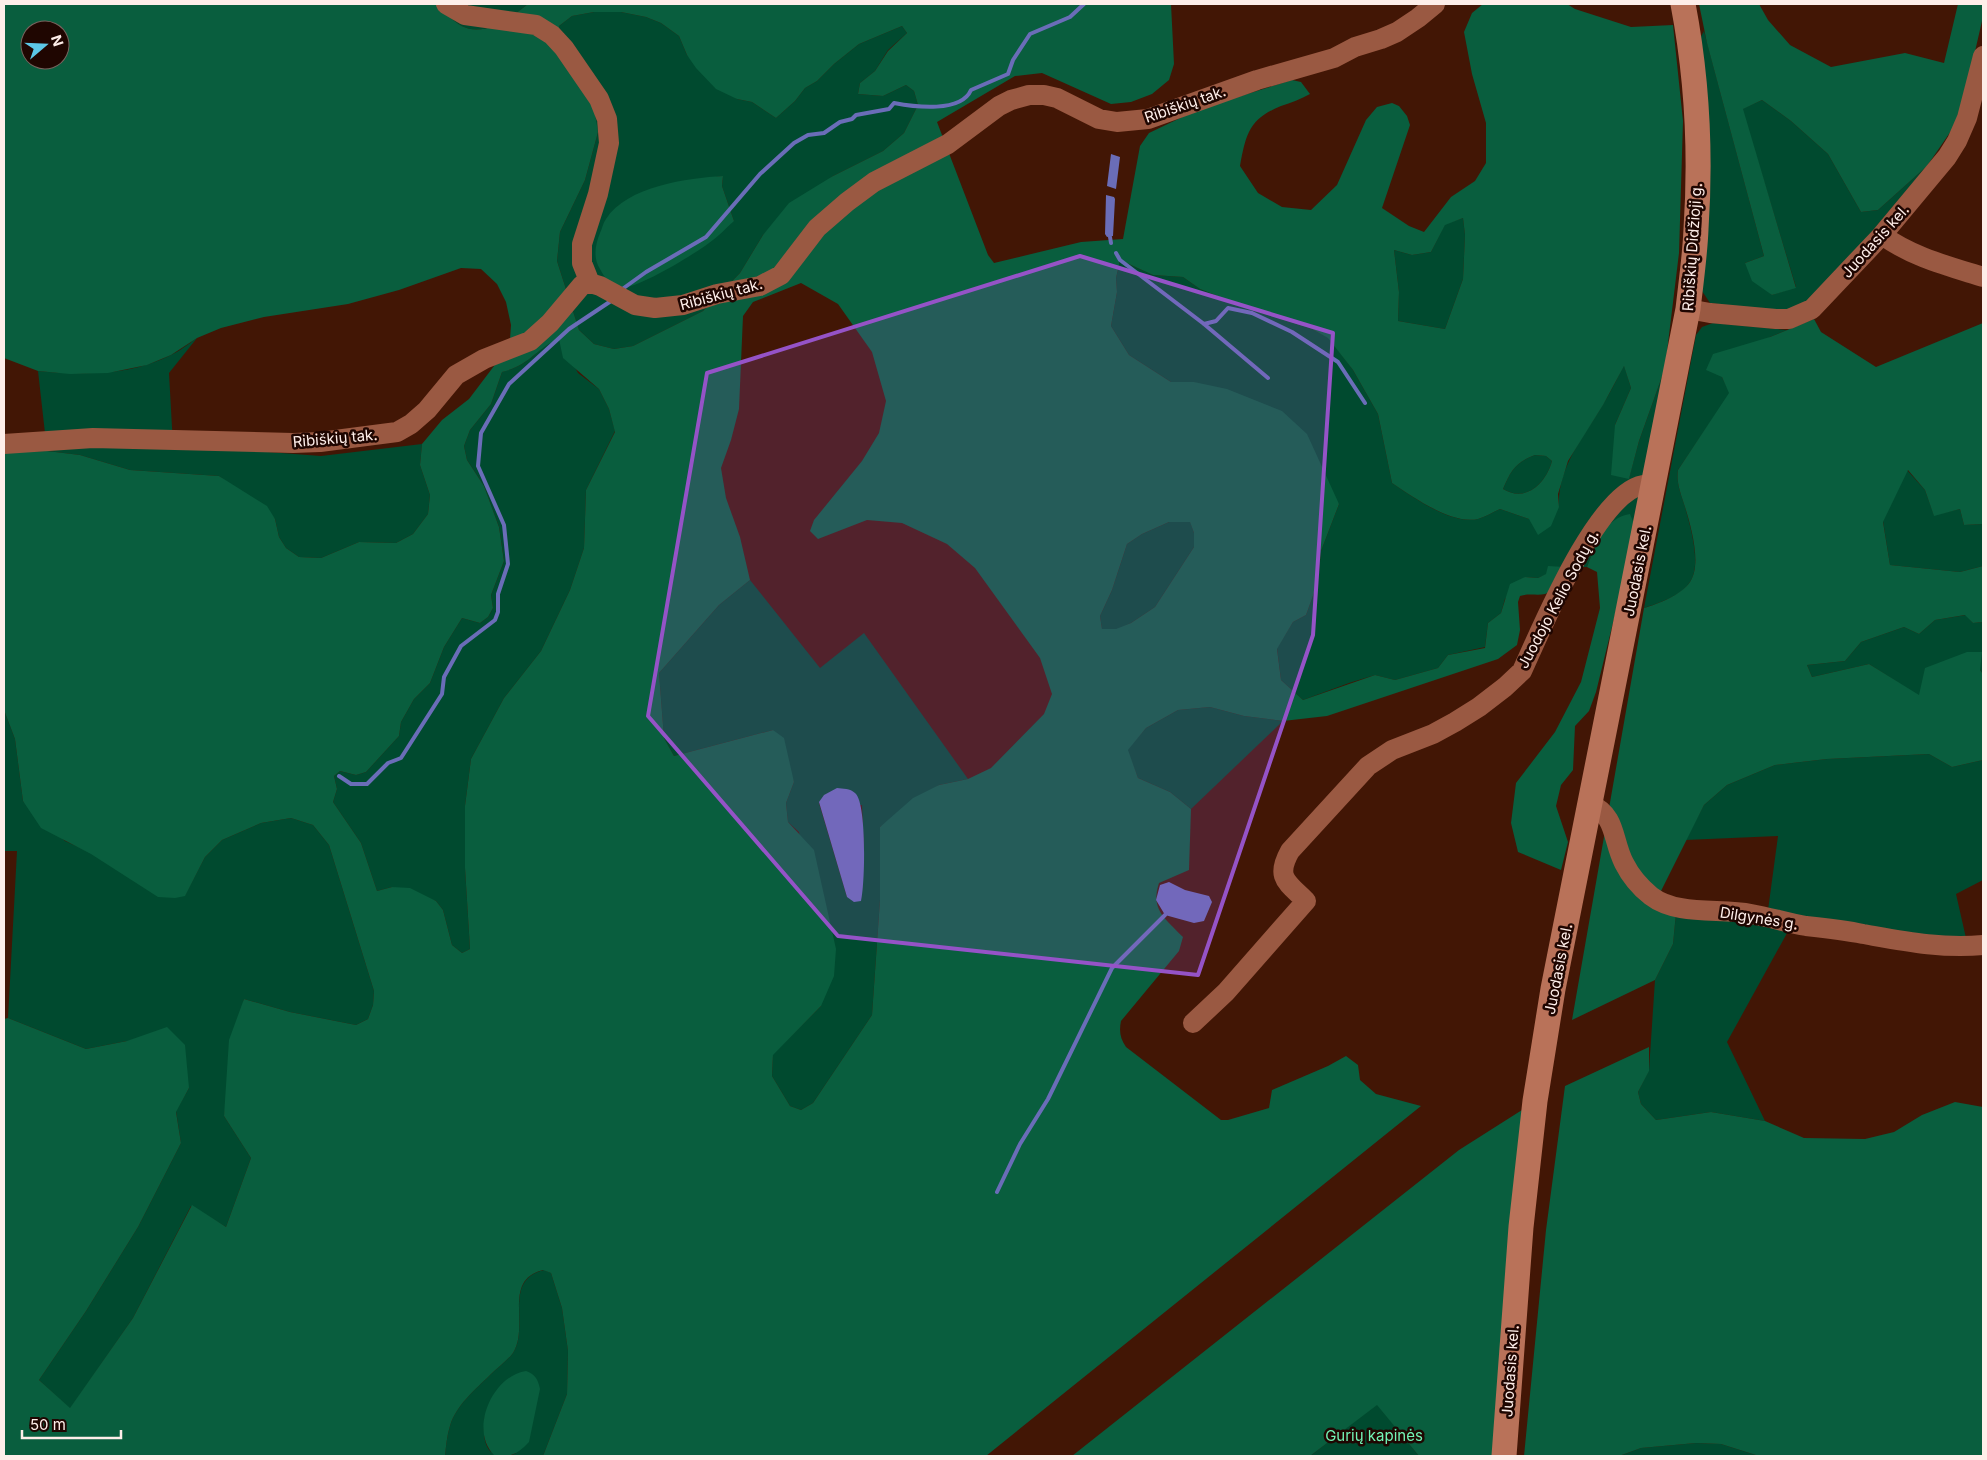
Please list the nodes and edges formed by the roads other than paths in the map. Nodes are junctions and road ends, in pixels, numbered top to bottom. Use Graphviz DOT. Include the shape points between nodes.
graph roads {
  1 [pos="446,4"];
  2 [pos="1435,4"];
  3 [pos="1683,4"];
  4 [pos="1983,56"];
  5 [pos="1882,234"];
  6 [pos="1983,277"];
  7 [pos="590,284"];
  8 [pos="1688,308"];
  9 [pos="4,444"];
  10 [pos="1654,487"];
  11 [pos="1590,804"];
  12 [pos="1983,945"];
  13 [pos="1193,1023"];
  14 [pos="1504,1456"];
  1 -- 7 [label="street" via="465,15 536,25 564,48 599,99 609,143 598,194 582,244 582,263"];
  2 -- 7 [label="street, Ribiškių tak." via="1397,32 1334,58 1257,80 1148,119 1117,122 1099,119 1044,95 1012,100 948,144 874,182 817,228 781,275 760,286 717,294 683,305 655,308 635,305"];
  3 -- 8 [label="main road, Ribiškių Didžioji g." via="1689,34 1698,164 1696,229"];
  4 -- 5 [label="street, Juodasis kel." via="1967,118 1957,141"];
  5 -- 6 [label="street" via="1927,260"];
  5 -- 8 [label="street, Juodasis kel." via="1812,309 1800,315 1776,319"];
  7 -- 9 [label="street, Ribiškių tak." via="582,285 530,341 484,359 456,375 427,410 412,424 396,432 293,443 93,438"];
  8 -- 10 [label="main road, Ribiškių Didžioji g."];
  10 -- 11 [label="main road, Juodasis kel."];
  10 -- 13 [label="street, Juodojo Kelio Sodų g." via="1644,485 1630,491 1590,533 1522,670 1513,680 1455,722 1392,750 1368,766 1290,851 1282,870 1286,881 1306,901 1226,992"];
  11 -- 12 [label="street, Dilgynės g." via="1600,808 1608,818 1624,864 1637,882 1651,896 1666,904 1749,914 1923,945"];
  11 -- 14 [label="main road, Juodasis kel." via="1534,1101"];
}
